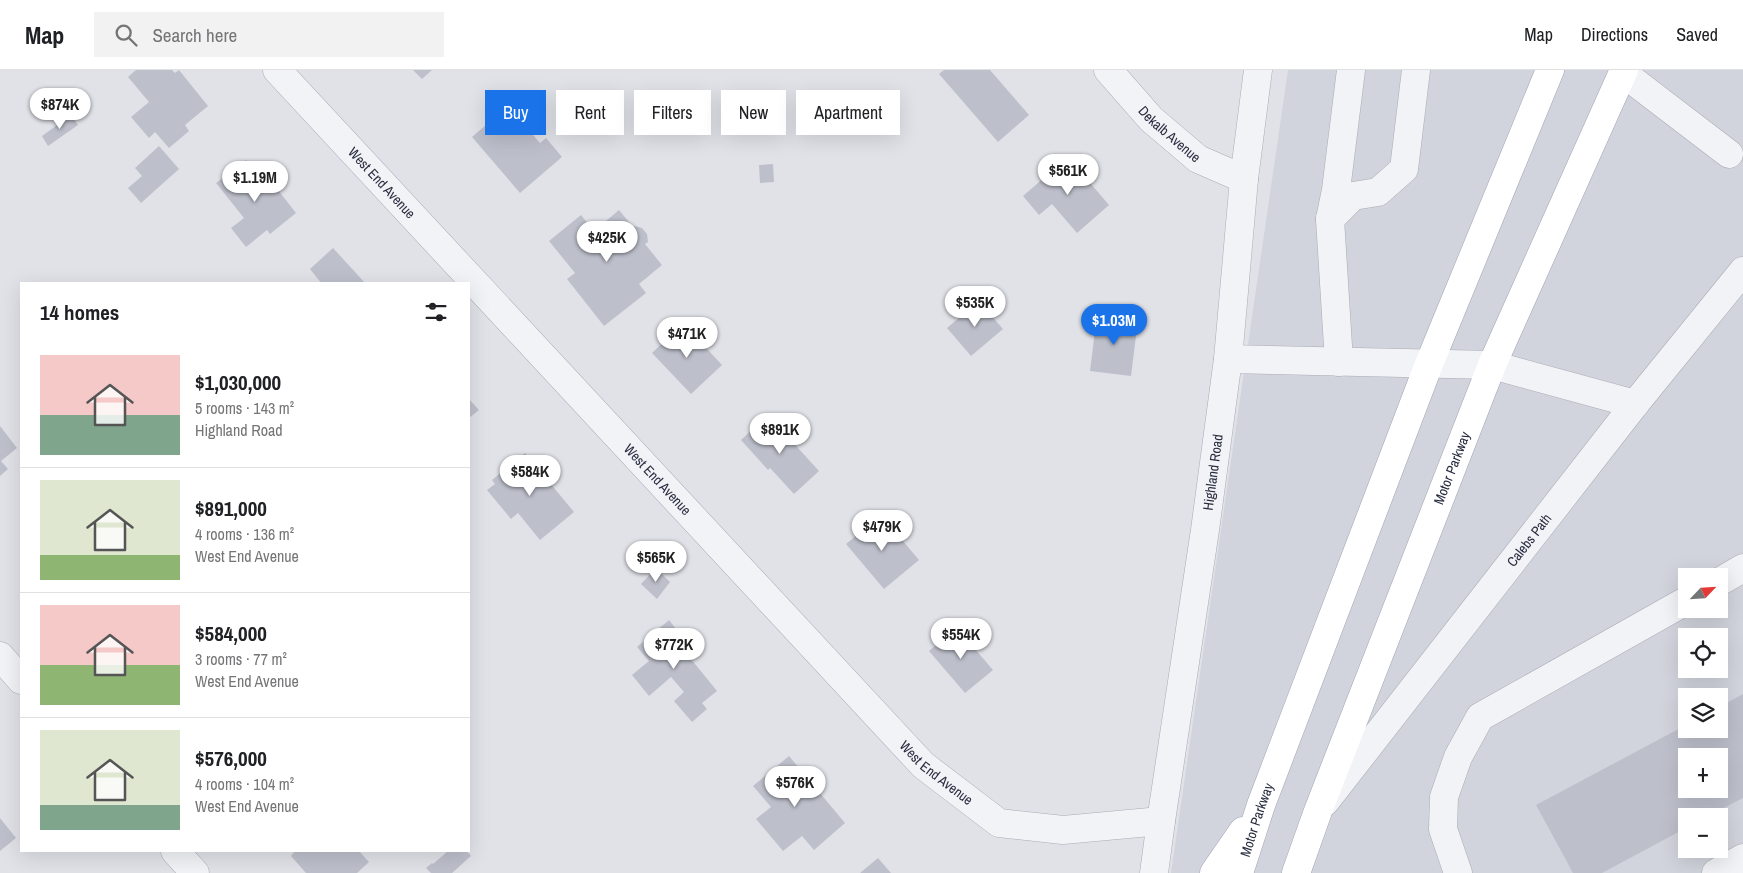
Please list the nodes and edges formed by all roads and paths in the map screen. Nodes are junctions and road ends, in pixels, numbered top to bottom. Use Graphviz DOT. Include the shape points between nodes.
graph roads {
  1 [pos="277,70"];
  2 [pos="1108,70"];
  3 [pos="1258,70"];
  4 [pos="1351,70"];
  5 [pos="1416,70"];
  6 [pos="1550,70"];
  7 [pos="1623,71"];
  8 [pos="1729,154"];
  9 [pos="1244,179"];
  10 [pos="1330,219"];
  11 [pos="1743,271"];
  12 [pos="1228,359"];
  13 [pos="1339,362"];
  14 [pos="1429,364"];
  15 [pos="1492,364"];
  16 [pos="1635,404"];
  17 [pos="1743,568"];
  18 [pos="1728,577"];
  19 [pos="1678,606"];
  20 [pos="0,656"];
  21 [pos="20,679"];
  22 [pos="1261,805"];
  23 [pos="1318,811"];
  24 [pos="1161,821"];
  25 [pos="177,852"];
  26 [pos="1743,858"];
  27 [pos="1301,872"];
  28 [pos="195,873"];
  29 [pos="1154,873"];
  30 [pos="1214,873"];
  31 [pos="1239,873"];
  32 [pos="1458,873"];
  33 [pos="1716,873"];
  1 -- 24 [label="street, West End Avenue" via="923,765 998,823 1063,830"];
  2 -- 9 [label="street, Dekalb Avenue" via="1151,119 1198,159"];
  3 -- 9 [label="street, Highland Road"];
  4 -- 10 [label="street"];
  5 -- 10 [label="street" via="1404,169 1378,192 1353,196"];
  6 -- 14 [label="main road, Motor Parkway"];
  7 -- 8 [label="street"];
  7 -- 15 [label="main road, Motor Parkway"];
  9 -- 12 [label="street, Highland Road"];
  10 -- 13 [label="street"];
  11 -- 16 [label="street, Calebs Path"];
  12 -- 13 [label="street"];
  12 -- 24 [label="street, Highland Road"];
  13 -- 14 [label="street"];
  14 -- 15 [label="street"];
  14 -- 22 [label="main road, Motor Parkway"];
  15 -- 16 [label="street"];
  15 -- 23 [label="main road, Motor Parkway"];
  16 -- 23 [label="street, Calebs Path"];
  17 -- 18 [label="street"];
  19 -- 32 [label="street" via="1480,717 1458,757 1444,796 1443,829"];
  20 -- 21 [label="street"];
  22 -- 30 [label="main road"];
  22 -- 31 [label="main road, Motor Parkway"];
  23 -- 27 [label="main road, Motor Parkway"];
  24 -- 29 [label="street, Highland Road"];
  25 -- 28 [label="street"];
  26 -- 33 [label="street"];
}
